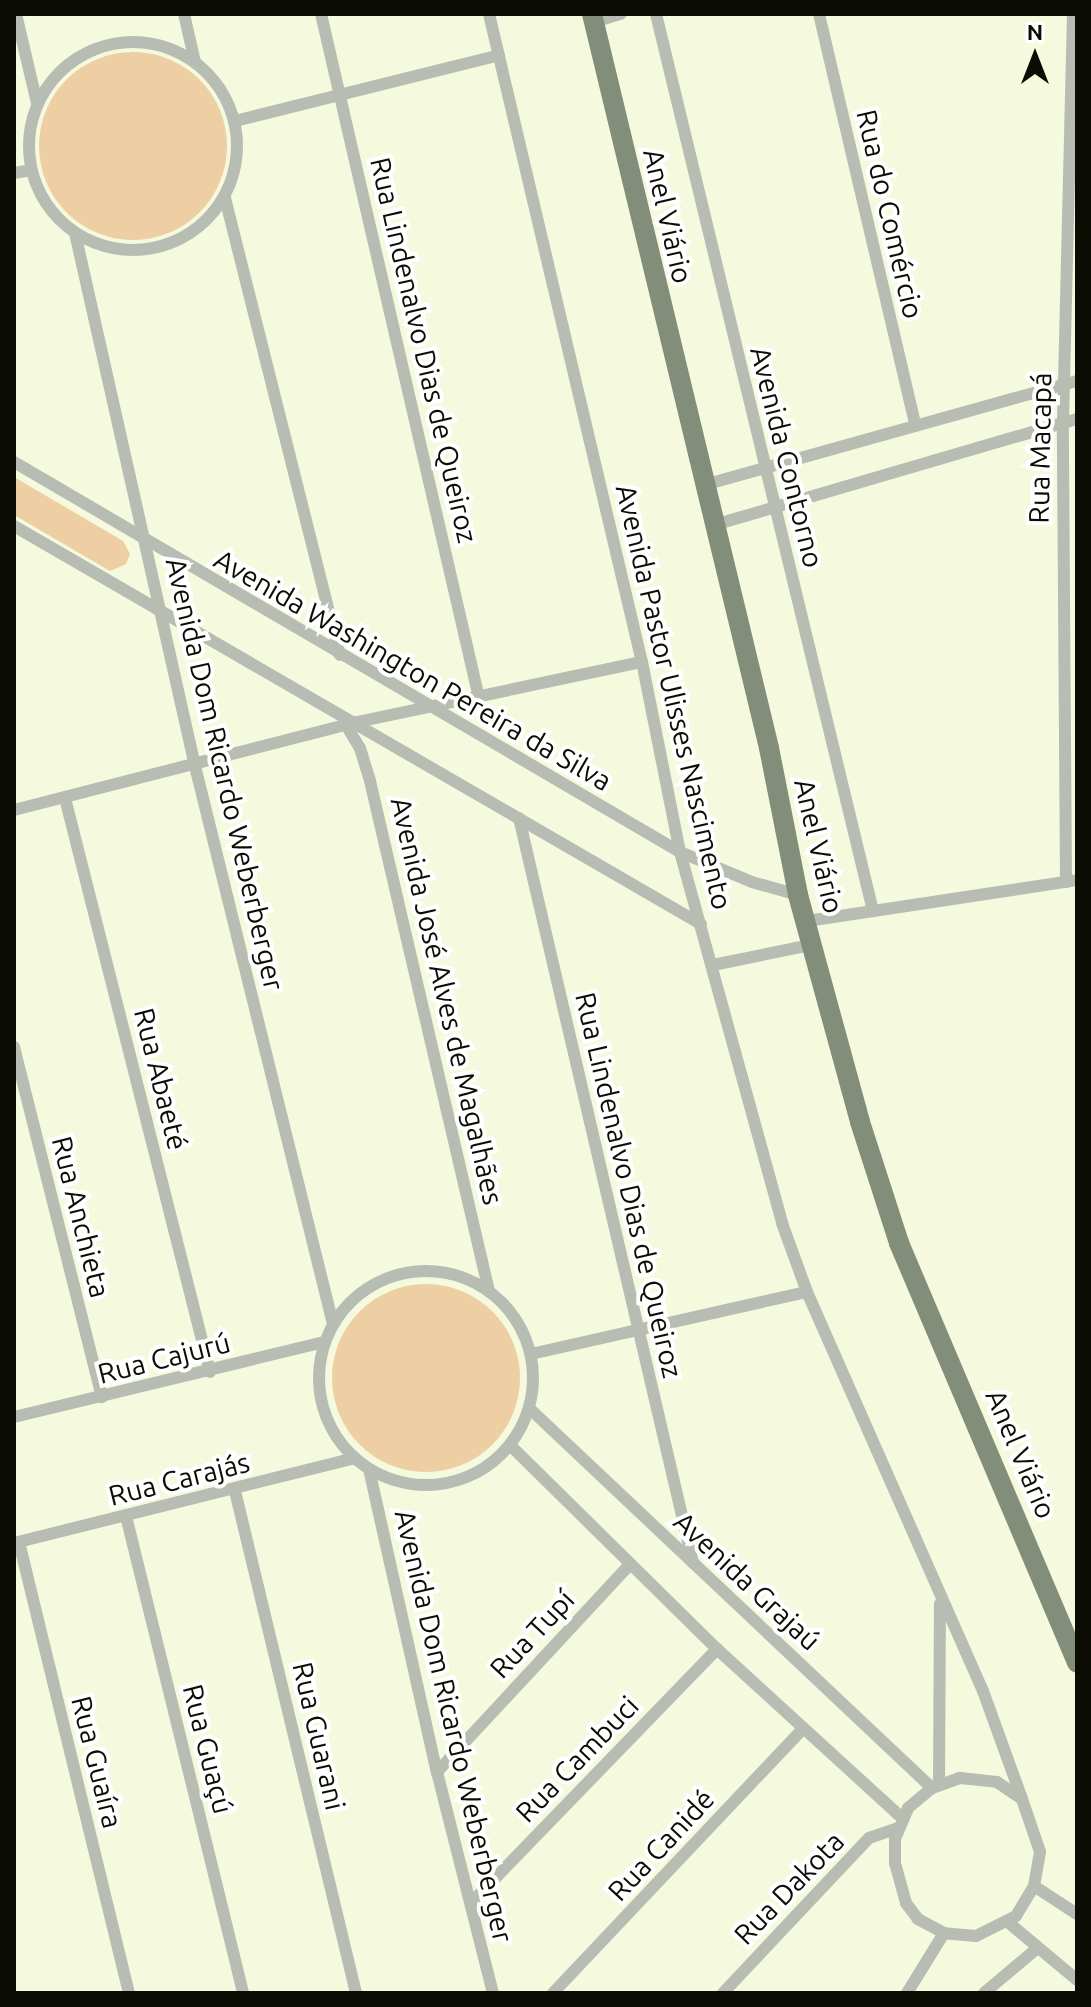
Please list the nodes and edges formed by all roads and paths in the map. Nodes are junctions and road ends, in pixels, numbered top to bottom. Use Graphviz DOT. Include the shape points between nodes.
graph roads {
  1 [pos="16,14"];
  2 [pos="184,14"];
  3 [pos="321,14"];
  4 [pos="489,14"];
  5 [pos="621,14"];
  6 [pos="656,14"];
  7 [pos="819,14"];
  8 [pos="1073,14"];
  9 [pos="593,18"];
  10 [pos="499,55"];
  11 [pos="195,62"];
  12 [pos="340,95"];
  13 [pos="37,103"];
  14 [pos="235,121"];
  15 [pos="31,170"];
  16 [pos="14,173"];
  17 [pos="225,198"];
  18 [pos="75,233"];
  19 [pos="1071,383"];
  20 [pos="1077,419"];
  21 [pos="1063,423"];
  22 [pos="916,426"];
  23 [pos="14,462"];
  24 [pos="764,468"];
  25 [pos="704,485"];
  26 [pos="774,507"];
  27 [pos="714,525"];
  28 [pos="14,526"];
  29 [pos="146,541"];
  30 [pos="161,612"];
  31 [pos="340,655"];
  32 [pos="642,662"];
  33 [pos="479,698"];
  34 [pos="429,706"];
  35 [pos="351,724"];
  36 [pos="195,766"];
  37 [pos="65,798"];
  38 [pos="14,810"];
  39 [pos="519,818"];
  40 [pos="680,852"];
  41 [pos="1072,881"];
  42 [pos="798,895"];
  43 [pos="873,911"];
  44 [pos="807,921"];
  45 [pos="701,924"];
  46 [pos="815,944"];
  47 [pos="713,965"];
  48 [pos="14,1047"];
  49 [pos="489,1291"];
  50 [pos="807,1292"];
  51 [pos="333,1324"];
  52 [pos="638,1333"];
  53 [pos="324,1342"];
  54 [pos="531,1354"];
  55 [pos="210,1372"];
  56 [pos="102,1397"];
  57 [pos="529,1408"];
  58 [pos="14,1417"];
  59 [pos="510,1445"];
  60 [pos="354,1458"];
  61 [pos="369,1469"];
  62 [pos="235,1491"];
  63 [pos="126,1516"];
  64 [pos="16,1543"];
  65 [pos="693,1563"];
  66 [pos="630,1564"];
  67 [pos="940,1600"];
  68 [pos="717,1649"];
  69 [pos="1077,1663"];
  70 [pos="803,1729"];
  71 [pos="437,1772"];
  72 [pos="936,1787"];
  73 [pos="1022,1799"];
  74 [pos="900,1823"];
  75 [pos="1034,1886"];
  76 [pos="471,1903"];
  77 [pos="1077,1914"];
  78 [pos="1009,1923"];
  79 [pos="944,1933"];
  80 [pos="1035,1950"];
  81 [pos="1072,1977"];
  82 [pos="129,1993"];
  83 [pos="243,1993"];
  84 [pos="356,1993"];
  85 [pos="493,1993"];
  86 [pos="553,1993"];
  87 [pos="723,1993"];
  88 [pos="907,1993"];
  89 [pos="984,1993"];
  90 [pos="1071,1993"];
  1 -- 13 [label="street"];
  2 -- 11 [label="street"];
  3 -- 12 [label="street, Rua Lindenalvo Dias de Queiroz"];
  4 -- 10 [label="street, Avenida Pastor Ulisses Nascimento"];
  5 -- 9 [label="street"];
  6 -- 24 [label="street, Avenida Contorno"];
  7 -- 22 [label="street, Rua do Comércio"];
  8 -- 19 [label="street, Rua Macapá"];
  9 -- 25 [label="main road, Anel Viário"];
  10 -- 12 [label="street"];
  10 -- 32 [label="street, Avenida Pastor Ulisses Nascimento"];
  11 -- 13 [label="street" via="168,47 137,41 106,45 78,57 54,77"];
  11 -- 14 [label="street" via="227,98"];
  12 -- 14 [label="street"];
  12 -- 33 [label="street, Rua Lindenalvo Dias de Queiroz"];
  13 -- 15 [label="street" via="28,136"];
  14 -- 17 [label="street" via="235,174"];
  15 -- 16 [label="street"];
  15 -- 18 [label="street" via="40,195"];
  17 -- 18 [label="street" via="196,229 157,248 100,246"];
  17 -- 31 [label="street"];
  18 -- 29 [label="street, Avenida Dom Ricardo Weberberger"];
  19 -- 21 [label="street, Rua Macapá"];
  19 -- 22 [label="street"];
  20 -- 21 [label="street"];
  21 -- 26 [label="street"];
  21 -- 41 [label="street, Rua Macapá"];
  22 -- 24 [label="street"];
  23 -- 29 [label="street, Avenida Washington Pereira da Silva"];
  24 -- 25 [label="street"];
  24 -- 26 [label="street, Avenida Contorno"];
  25 -- 27 [label="main road, Anel Viário"];
  26 -- 27 [label="street"];
  26 -- 43 [label="street, Avenida Contorno"];
  27 -- 42 [label="main road, Anel Viário"];
  28 -- 30 [label="street"];
  29 -- 30 [label="street, Avenida Dom Ricardo Weberberger"];
  29 -- 31 [label="street, Avenida Washington Pereira da Silva"];
  30 -- 35 [label="street"];
  30 -- 36 [label="street, Avenida Dom Ricardo Weberberger"];
  31 -- 34 [label="street, Avenida Washington Pereira da Silva"];
  32 -- 33 [label="street"];
  32 -- 40 [label="street, Avenida Pastor Ulisses Nascimento"];
  33 -- 34 [label="street"];
  34 -- 35 [label="street"];
  34 -- 40 [label="street, Avenida Washington Pereira da Silva"];
  35 -- 36 [label="street"];
  35 -- 39 [label="street"];
  35 -- 49 [label="street, Avenida José Alves de Magalhães" via="370,781"];
  36 -- 37 [label="street"];
  36 -- 51 [label="street, Avenida Dom Ricardo Weberberger"];
  37 -- 38 [label="street"];
  37 -- 55 [label="street, Rua Abaeté"];
  39 -- 45 [label="street"];
  39 -- 52 [label="street, Rua Lindenalvo Dias de Queiroz"];
  40 -- 42 [label="street, Avenida Washington Pereira da Silva"];
  40 -- 45 [label="street, Avenida Pastor Ulisses Nascimento"];
  41 -- 43 [label="street"];
  42 -- 44 [label="main road, Anel Viário"];
  43 -- 44 [label="street"];
  44 -- 46 [label="main road, Anel Viário"];
  45 -- 47 [label="street, Avenida Pastor Ulisses Nascimento"];
  46 -- 47 [label="street"];
  46 -- 69 [label="main road, Anel Viário" via="860,1122 899,1243"];
  47 -- 50 [label="street, Avenida Pastor Ulisses Nascimento" via="782,1223"];
  48 -- 56 [label="street, Rua Anchieta"];
  49 -- 51 [label="street" via="463,1277 404,1273 351,1300"];
  49 -- 54 [label="street" via="508,1308"];
  50 -- 52 [label="street"];
  50 -- 67 [label="street, Avenida Pastor Ulisses Nascimento"];
  51 -- 53 [label="street"];
  52 -- 54 [label="street"];
  52 -- 65 [label="street, Rua Lindenalvo Dias de Queiroz"];
  53 -- 55 [label="street, Rua Cajurú"];
  53 -- 60 [label="street" via="318,1371 320,1401 331,1429"];
  54 -- 57 [label="street"];
  55 -- 56 [label="street, Rua Cajurú"];
  56 -- 58 [label="street, Rua Cajurú"];
  57 -- 59 [label="street"];
  57 -- 65 [label="street, Avenida Grajaú"];
  59 -- 61 [label="street" via="481,1470 444,1484 406,1483"];
  59 -- 66 [label="street"];
  60 -- 61 [label="street"];
  60 -- 62 [label="street, Rua Carajás"];
  61 -- 71 [label="street, Avenida Dom Ricardo Weberberger"];
  62 -- 63 [label="street, Rua Carajás"];
  62 -- 84 [label="street, Rua Guarani"];
  63 -- 64 [label="street, Rua Carajás"];
  63 -- 83 [label="street, Rua Guaçú"];
  64 -- 82 [label="street, Rua Guaíra"];
  65 -- 72 [label="street, Avenida Grajaú"];
  66 -- 68 [label="street"];
  66 -- 71 [label="street, Rua Tupí"];
  67 -- 72 [label="street"];
  67 -- 73 [label="street, Avenida Pastor Ulisses Nascimento" via="983,1691"];
  68 -- 70 [label="street"];
  68 -- 76 [label="street, Rua Cambuci"];
  70 -- 74 [label="street"];
  70 -- 86 [label="street, Rua Canidé"];
  71 -- 76 [label="street, Avenida Dom Ricardo Weberberger"];
  72 -- 73 [label="street" via="960,1778 986,1778"];
  72 -- 74 [label="street"];
  73 -- 75 [label="street" via="1040,1852"];
  74 -- 79 [label="street" via="895,1863 906,1903 918,1919"];
  74 -- 87 [label="street, Rua Dakota" via="869,1838"];
  75 -- 77 [label="street"];
  75 -- 78 [label="street"];
  76 -- 85 [label="street, Avenida Dom Ricardo Weberberger"];
  78 -- 79 [label="street" via="976,1936"];
  78 -- 80 [label="street"];
  79 -- 88 [label="street"];
  80 -- 81 [label="street"];
  80 -- 89 [label="street"];
  81 -- 90 [label="street"];
}
